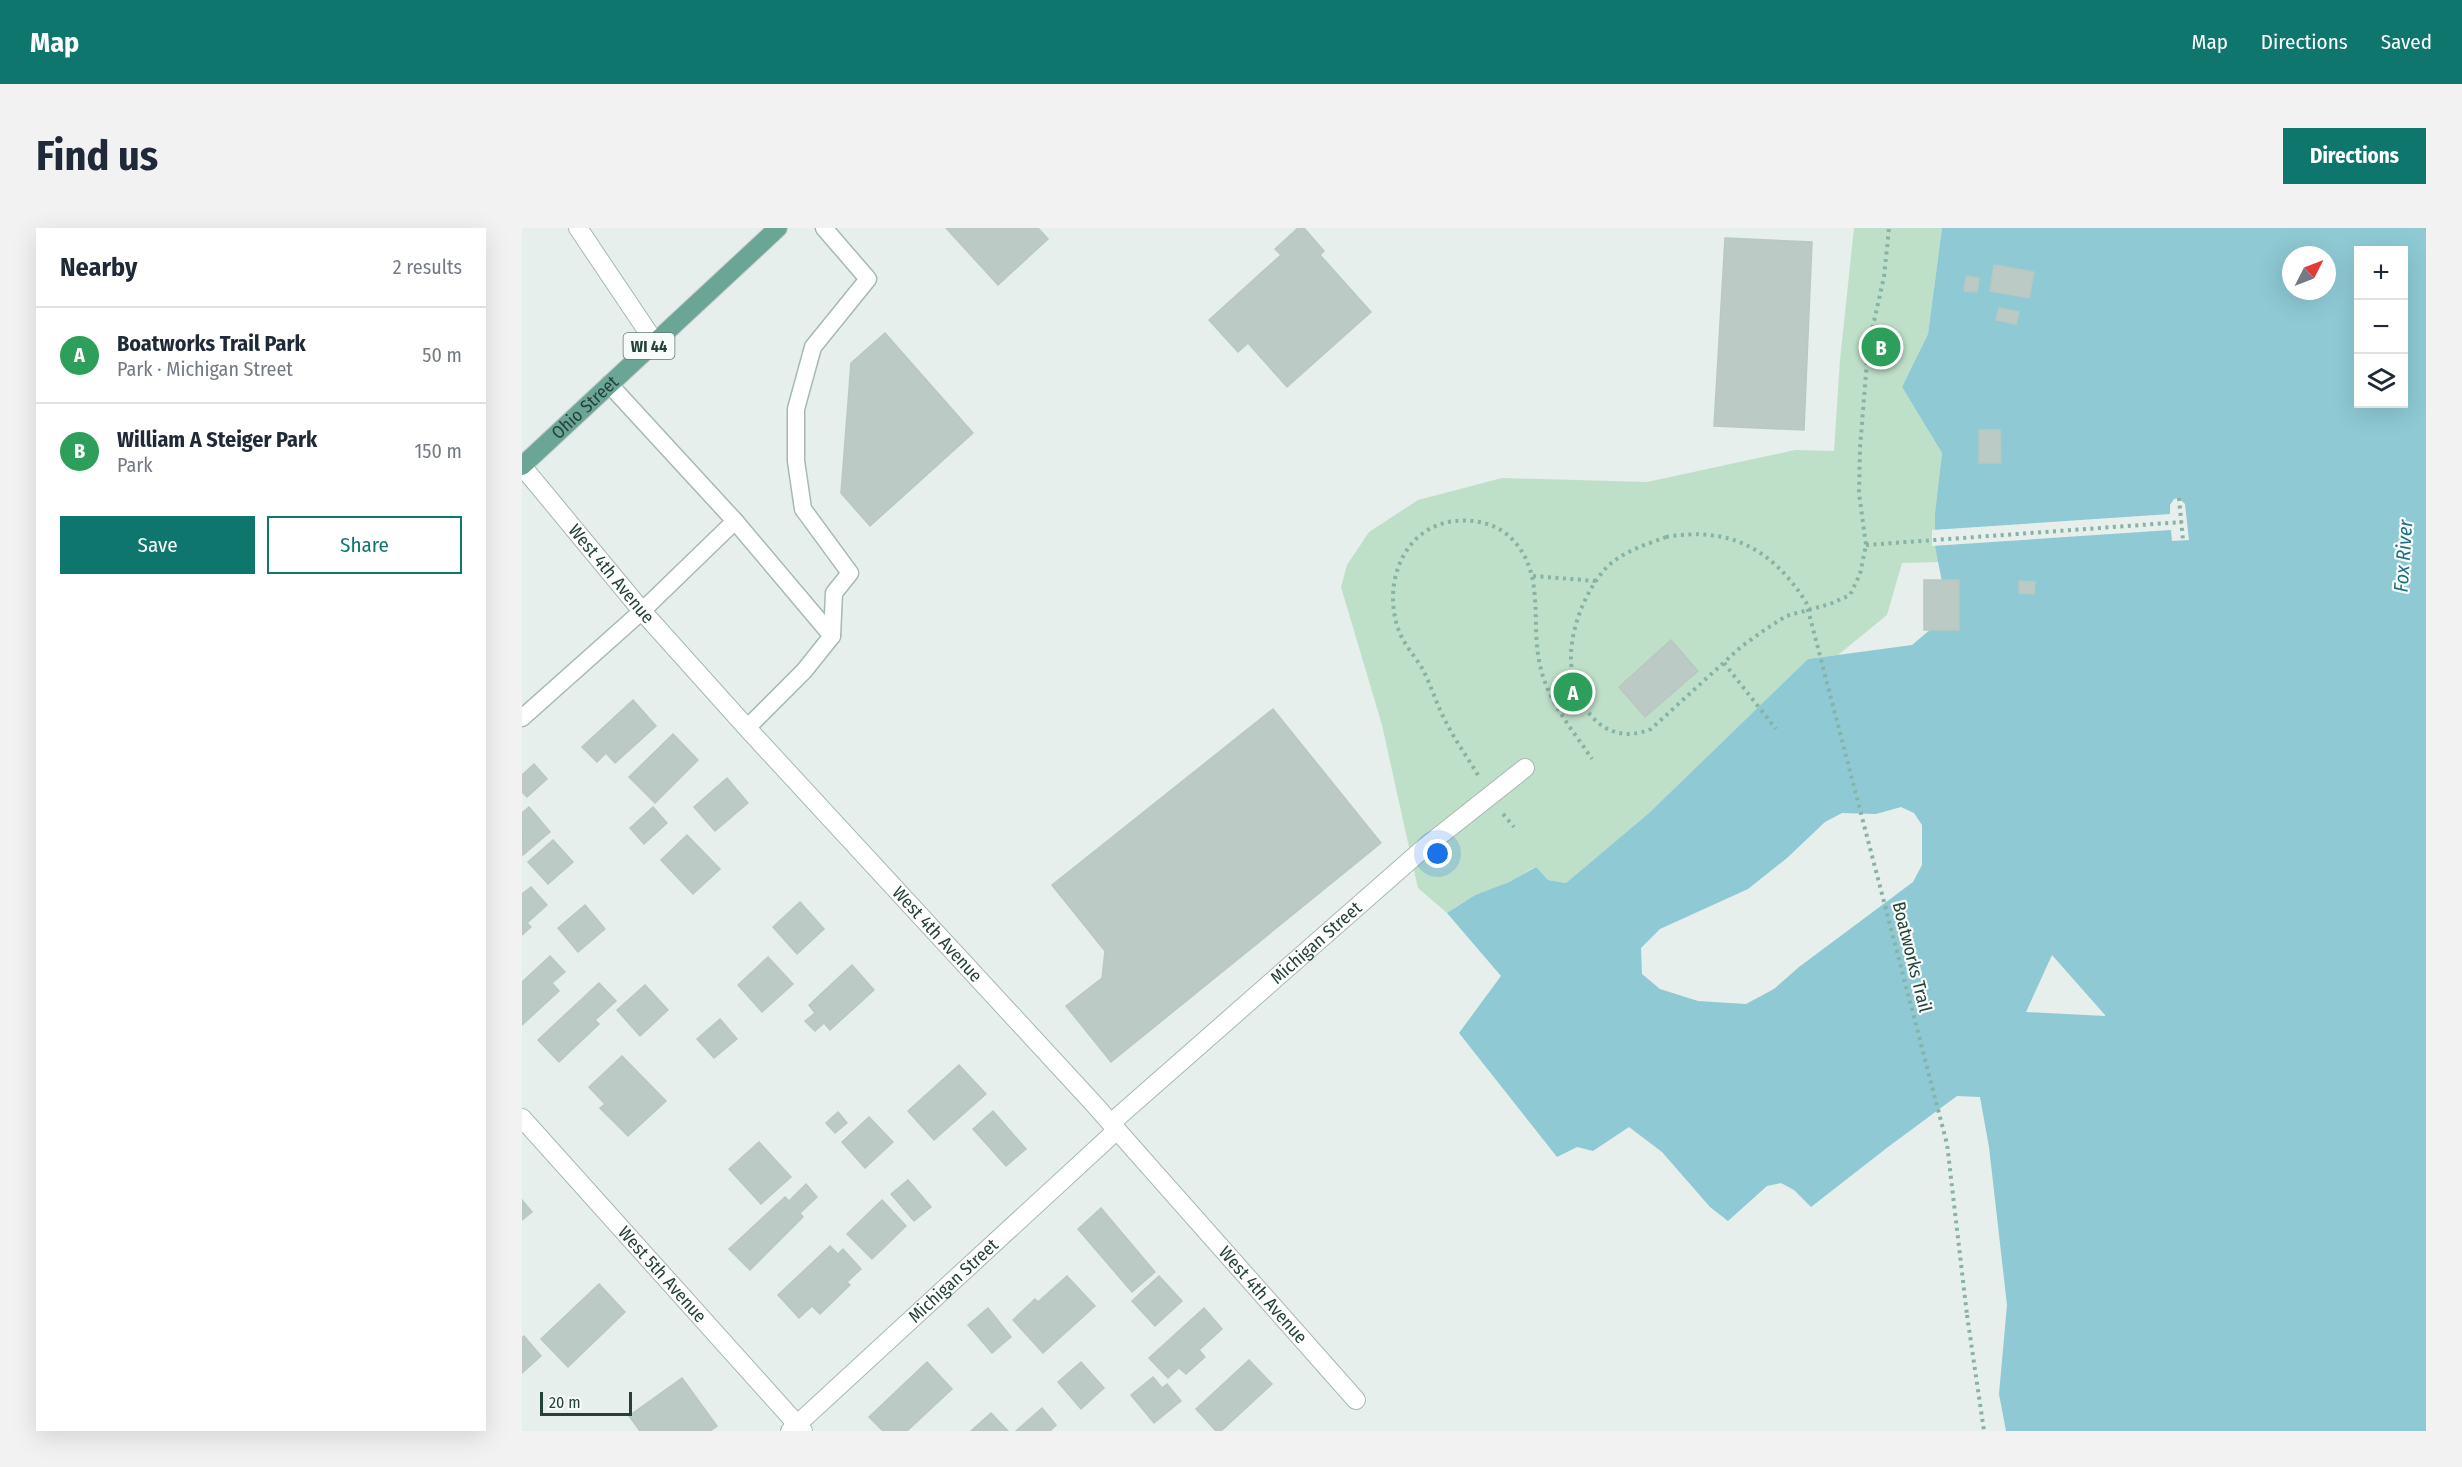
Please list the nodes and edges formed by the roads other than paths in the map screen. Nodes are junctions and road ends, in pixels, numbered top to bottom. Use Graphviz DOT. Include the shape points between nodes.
graph roads {
  1 [pos="578,228"];
  2 [pos="778,228"];
  3 [pos="824,228"];
  4 [pos="654,341"];
  5 [pos="609,384"];
  6 [pos="522,466"];
  7 [pos="735,521"];
  8 [pos="642,611"];
  9 [pos="832,636"];
  10 [pos="522,718"];
  11 [pos="747,728"];
  12 [pos="1525,768"];
  13 [pos="522,1118"];
  14 [pos="1114,1127"];
  15 [pos="1356,1400"];
  16 [pos="797,1429"];
  1 -- 4 [label="street"];
  2 -- 4 [label="main road, Ohio Street / WI 44"];
  3 -- 9 [label="lane" via="868,279 813,347 796,409 796,461 803,509 850,573 834,593"];
  4 -- 5 [label="main road, Ohio Street / WI 44"];
  5 -- 6 [label="main road, Ohio Street / WI 44"];
  5 -- 7 [label="lane"];
  6 -- 8 [label="street, West 4th Avenue"];
  7 -- 8 [label="lane"];
  7 -- 9 [label="lane"];
  8 -- 10 [label="lane"];
  8 -- 11 [label="street, West 4th Avenue"];
  9 -- 11 [label="lane" via="804,672"];
  11 -- 14 [label="street, West 4th Avenue"];
  12 -- 14 [label="street, Michigan Street" via="1424,848"];
  13 -- 16 [label="street, West 5th Avenue"];
  14 -- 15 [label="street, West 4th Avenue"];
  14 -- 16 [label="street, Michigan Street"];
}
